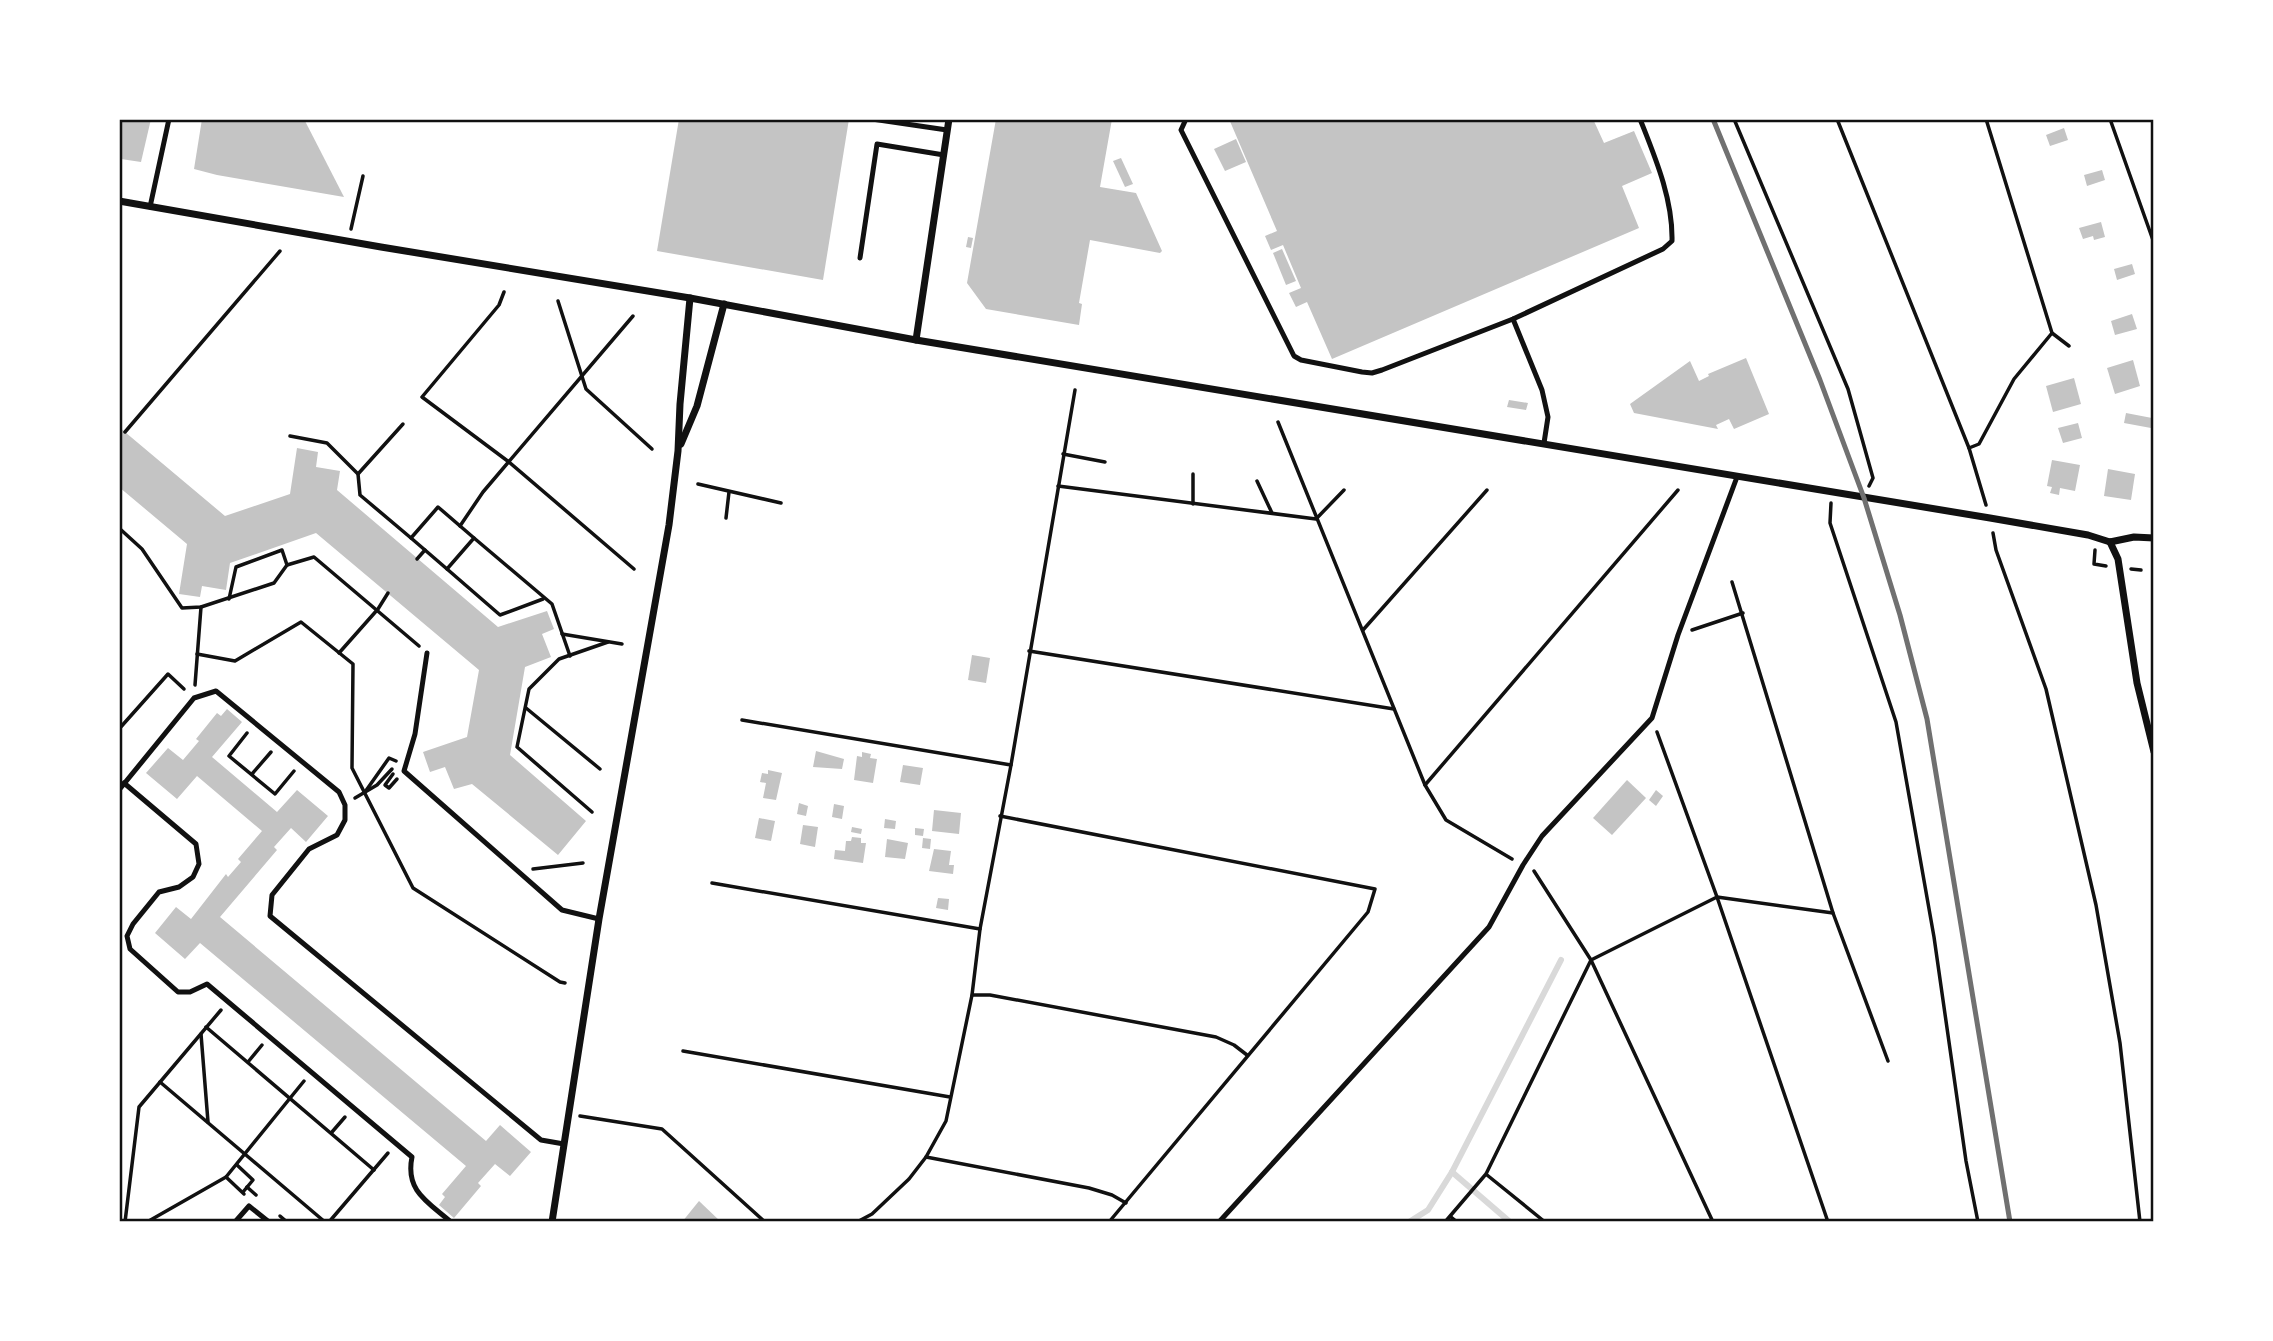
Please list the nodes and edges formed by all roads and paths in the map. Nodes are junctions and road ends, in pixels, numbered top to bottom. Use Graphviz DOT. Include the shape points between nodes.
graph roads {
  1 [pos="169,119"];
  2 [pos="872,119"];
  3 [pos="949,119"];
  4 [pos="1186,119"];
  5 [pos="1640,119"];
  6 [pos="1734,119"];
  7 [pos="1837,119"];
  8 [pos="1986,119"];
  9 [pos="2110,119"];
  10 [pos="947,130"];
  11 [pos="944,155"];
  12 [pos="363,176"];
  13 [pos="119,201"];
  14 [pos="150,207"];
  15 [pos="349,240"];
  16 [pos="2154,243"];
  17 [pos="280,251"];
  18 [pos="860,258"];
  19 [pos="504,292"];
  20 [pos="690,298"];
  21 [pos="558,301"];
  22 [pos="724,304"];
  23 [pos="633,316"];
  24 [pos="1513,319"];
  25 [pos="2052,333"];
  26 [pos="916,340"];
  27 [pos="2069,346"];
  28 [pos="580,376"];
  29 [pos="1075,390"];
  30 [pos="1278,422"];
  31 [pos="403,424"];
  32 [pos="125,432"];
  33 [pos="290,436"];
  34 [pos="1544,443"];
  35 [pos="1969,448"];
  36 [pos="652,449"];
  37 [pos="678,451"];
  38 [pos="1063,454"];
  39 [pos="509,462"];
  40 [pos="1105,462"];
  41 [pos="358,474"];
  42 [pos="1193,474"];
  43 [pos="1737,477"];
  44 [pos="1257,481"];
  45 [pos="698,484"];
  46 [pos="1058,486"];
  47 [pos="1344,490"];
  48 [pos="1487,490"];
  49 [pos="1678,490"];
  50 [pos="729,492"];
  51 [pos="1833,493"];
  52 [pos="1864,498"];
  53 [pos="781,503"];
  54 [pos="1194,503"];
  55 [pos="1272,513"];
  56 [pos="726,518"];
  57 [pos="1990,518"];
  58 [pos="1316,519"];
  59 [pos="460,526"];
  60 [pos="119,528"];
  61 [pos="411,538"];
  62 [pos="474,538"];
  63 [pos="2154,538"];
  64 [pos="2110,542"];
  65 [pos="425,550"];
  66 [pos="417,559"];
  67 [pos="287,565"];
  68 [pos="447,569"];
  69 [pos="634,569"];
  70 [pos="1732,582"];
  71 [pos="388,593"];
  72 [pos="545,598"];
  73 [pos="229,599"];
  74 [pos="201,607"];
  75 [pos="378,609"];
  76 [pos="1743,613"];
  77 [pos="1362,630"];
  78 [pos="562,634"];
  79 [pos="1678,635"];
  80 [pos="608,642"];
  81 [pos="622,644"];
  82 [pos="1029,651"];
  83 [pos="339,653"];
  84 [pos="427,653"];
  85 [pos="197,654"];
  86 [pos="570,656"];
  87 [pos="194,698"];
  88 [pos="525,708"];
  89 [pos="1394,709"];
  90 [pos="1652,718"];
  91 [pos="742,720"];
  92 [pos="256,723"];
  93 [pos="119,729"];
  94 [pos="279,743"];
  95 [pos="2154,752"];
  96 [pos="302,761"];
  97 [pos="1011,765"];
  98 [pos="405,768"];
  99 [pos="600,769"];
  100 [pos="252,775"];
  101 [pos="124,783"];
  102 [pos="1425,785"];
  103 [pos="119,790"];
  104 [pos="363,793"];
  105 [pos="592,813"];
  106 [pos="1000,816"];
  107 [pos="583,863"];
  108 [pos="1523,865"];
  109 [pos="517,871"];
  110 [pos="712,883"];
  111 [pos="1717,897"];
  112 [pos="1833,913"];
  113 [pos="599,919"];
  114 [pos="980,929"];
  115 [pos="1591,960"];
  116 [pos="565,983"];
  117 [pos="972,995"];
  118 [pos="228,1002"];
  119 [pos="206,1027"];
  120 [pos="201,1034"];
  121 [pos="269,1037"];
  122 [pos="683,1051"];
  123 [pos="1247,1055"];
  124 [pos="1888,1061"];
  125 [pos="248,1062"];
  126 [pos="312,1072"];
  127 [pos="160,1082"];
  128 [pos="950,1097"];
  129 [pos="290,1098"];
  130 [pos="353,1107"];
  131 [pos="590,1118"];
  132 [pos="209,1123"];
  133 [pos="331,1133"];
  134 [pos="396,1143"];
  135 [pos="564,1144"];
  136 [pos="245,1154"];
  137 [pos="926,1157"];
  138 [pos="237,1165"];
  139 [pos="374,1170"];
  140 [pos="1486,1174"];
  141 [pos="226,1177"];
  142 [pos="1126,1203"];
  143 [pos="1451,1217"];
  144 [pos="125,1222"];
  145 [pos="147,1222"];
  146 [pos="235,1222"];
  147 [pos="269,1222"];
  148 [pos="327,1222"];
  149 [pos="451,1222"];
  150 [pos="552,1222"];
  151 [pos="765,1222"];
  152 [pos="857,1222"];
  153 [pos="1109,1222"];
  154 [pos="1219,1222"];
  155 [pos="1445,1222"];
  156 [pos="1457,1222"];
  157 [pos="1545,1222"];
  158 [pos="1713,1222"];
  159 [pos="1828,1222"];
  160 [pos="1978,1222"];
  161 [pos="2140,1222"];
  1 -- 14 [label="lane"];
  2 -- 10 [label="lane"];
  3 -- 10 [label="street"];
  4 -- 24 [label="lane" via="1181,130 1294,356 1372,373"];
  5 -- 24 [label="lane" via="1660,172 1672,241"];
  6 -- 52 [label="path" via="1848,389 1873,478"];
  7 -- 35 [label="path"];
  8 -- 25 [label="path"];
  9 -- 16 [label="path"];
  10 -- 11 [label="street"];
  11 -- 18 [label="lane" via="877,144"];
  11 -- 26 [label="street"];
  12 -- 15 [label="path"];
  13 -- 14 [label="street"];
  14 -- 15 [label="street"];
  15 -- 20 [label="street"];
  17 -- 32 [label="path"];
  19 -- 39 [label="path" via="499,305 422,397"];
  20 -- 22 [label="street"];
  20 -- 37 [label="street"];
  21 -- 28 [label="path"];
  22 -- 26 [label="street"];
  22 -- 37 [label="street" via="697,406"];
  23 -- 28 [label="path"];
  24 -- 34 [label="lane" via="1542,390 1548,418"];
  25 -- 27 [label="path"];
  25 -- 35 [label="path" via="2014,379 1979,444"];
  26 -- 34 [label="street"];
  28 -- 36 [label="path" via="586,389"];
  28 -- 39 [label="path"];
  29 -- 38 [label="path"];
  30 -- 58 [label="path"];
  31 -- 41 [label="path"];
  33 -- 41 [label="path" via="327,443"];
  34 -- 43 [label="street"];
  35 -- 57 [label="path"];
  37 -- 113 [label="street"];
  38 -- 40 [label="path"];
  38 -- 46 [label="path"];
  39 -- 59 [label="path"];
  39 -- 69 [label="path"];
  41 -- 61 [label="path" via="360,495"];
  42 -- 54 [label="path"];
  43 -- 51 [label="street"];
  43 -- 79 [label="lane"];
  44 -- 55 [label="path"];
  45 -- 50 [label="path"];
  46 -- 54 [label="path"];
  46 -- 82 [label="path"];
  47 -- 58 [label="path"];
  48 -- 77 [label="path"];
  49 -- 102 [label="path"];
  50 -- 53 [label="path"];
  50 -- 56 [label="path"];
  51 -- 52 [label="street"];
  51 -- 160 [label="path" via="1829,523 1895,722"];
  52 -- 57 [label="street"];
  54 -- 55 [label="path"];
  55 -- 58 [label="path"];
  57 -- 64 [label="street"];
  57 -- 161 [label="path" via="1996,550 2046,689 2096,905 2120,1044"];
  58 -- 77 [label="path"];
  59 -- 61 [label="path" via="438,507"];
  59 -- 62 [label="path"];
  60 -- 74 [label="path" via="142,549 182,608"];
  61 -- 65 [label="path"];
  62 -- 68 [label="path"];
  62 -- 72 [label="path"];
  63 -- 64 [label="street"];
  64 -- 95 [label="street" via="2118,559 2138,690"];
  65 -- 66 [label="path"];
  65 -- 68 [label="path"];
  67 -- 73 [label="path" via="274,583"];
  67 -- 73 [label="path" via="282,550 236,567"];
  67 -- 75 [label="path" via="314,557"];
  68 -- 72 [label="path" via="500,615"];
  70 -- 76 [label="path"];
  71 -- 75 [label="path"];
  72 -- 78 [label="path"];
  73 -- 74 [label="path"];
  74 -- 85 [label="path"];
  75 -- 83 [label="path"];
  75 -- 84 [label="path"];
  76 -- 79 [label="path"];
  76 -- 112 [label="path"];
  77 -- 89 [label="path"];
  78 -- 80 [label="path"];
  78 -- 86 [label="path"];
  79 -- 90 [label="lane"];
  80 -- 81 [label="path"];
  80 -- 86 [label="path"];
  82 -- 89 [label="path"];
  82 -- 97 [label="path"];
  83 -- 85 [label="path" via="301,622 235,662"];
  83 -- 104 [label="path" via="353,664 352,768"];
  84 -- 98 [label="lane"];
  85 -- 87 [label="path"];
  86 -- 88 [label="path" via="559,659 529,689"];
  87 -- 92 [label="lane" via="216,691"];
  87 -- 93 [label="path" via="168,674"];
  87 -- 101 [label="lane"];
  88 -- 99 [label="path"];
  88 -- 105 [label="path" via="517,747"];
  89 -- 102 [label="path"];
  90 -- 108 [label="lane" via="1542,836"];
  90 -- 111 [label="path"];
  91 -- 97 [label="path"];
  92 -- 94 [label="lane"];
  92 -- 100 [label="path" via="229,756"];
  94 -- 96 [label="lane"];
  94 -- 100 [label="path"];
  96 -- 100 [label="path" via="275,794"];
  96 -- 135 [label="lane" via="339,792 345,820 337,835 309,849 272,895 270,916 541,1140"];
  97 -- 106 [label="path"];
  98 -- 104 [label="path" via="389,758"];
  98 -- 104 [label="path" via="389,788 385,785 395,772 391,768"];
  98 -- 109 [label="lane"];
  101 -- 103 [label="lane"];
  101 -- 118 [label="lane" via="196,844 199,864 193,877 179,887 159,892 133,924 127,936 130,949 178,992 207,984"];
  102 -- 108 [label="path" via="1446,820"];
  104 -- 116 [label="path" via="413,888"];
  106 -- 114 [label="path"];
  106 -- 123 [label="path" via="1375,889 1368,912"];
  107 -- 109 [label="path"];
  108 -- 115 [label="path" via="1536,872"];
  108 -- 154 [label="lane" via="1489,927"];
  109 -- 113 [label="lane" via="562,910"];
  110 -- 114 [label="path"];
  111 -- 112 [label="path"];
  111 -- 115 [label="path"];
  111 -- 159 [label="path"];
  112 -- 124 [label="path"];
  113 -- 135 [label="street"];
  114 -- 117 [label="path"];
  115 -- 140 [label="path"];
  115 -- 158 [label="path"];
  117 -- 123 [label="path" via="1216,1037"];
  117 -- 128 [label="path"];
  118 -- 119 [label="path"];
  118 -- 121 [label="lane"];
  119 -- 120 [label="path"];
  119 -- 125 [label="path"];
  120 -- 127 [label="path"];
  120 -- 132 [label="path"];
  121 -- 125 [label="path"];
  121 -- 126 [label="lane"];
  122 -- 128 [label="path"];
  123 -- 142 [label="path"];
  125 -- 129 [label="path"];
  126 -- 129 [label="path"];
  126 -- 130 [label="lane"];
  127 -- 132 [label="path"];
  127 -- 144 [label="path" via="139,1107"];
  128 -- 137 [label="path" via="946,1121"];
  129 -- 133 [label="path"];
  129 -- 136 [label="path"];
  130 -- 133 [label="path"];
  130 -- 134 [label="lane"];
  131 -- 151 [label="path" via="662,1129"];
  132 -- 136 [label="path"];
  133 -- 139 [label="path"];
  134 -- 139 [label="path"];
  134 -- 149 [label="lane" via="412,1157 411,1182"];
  135 -- 150 [label="street"];
  136 -- 138 [label="path"];
  136 -- 148 [label="path"];
  137 -- 142 [label="path" via="1089,1188"];
  137 -- 152 [label="path" via="900,1188"];
  138 -- 141 [label="path"];
  138 -- 141 [label="path" via="253,1180 243,1192"];
  139 -- 148 [label="path"];
  140 -- 143 [label="path"];
  140 -- 157 [label="path"];
  141 -- 145 [label="path"];
  142 -- 153 [label="path"];
  143 -- 155 [label="path"];
  143 -- 156 [label="path"];
  146 -- 147 [label="lane" via="249,1206"];
}
